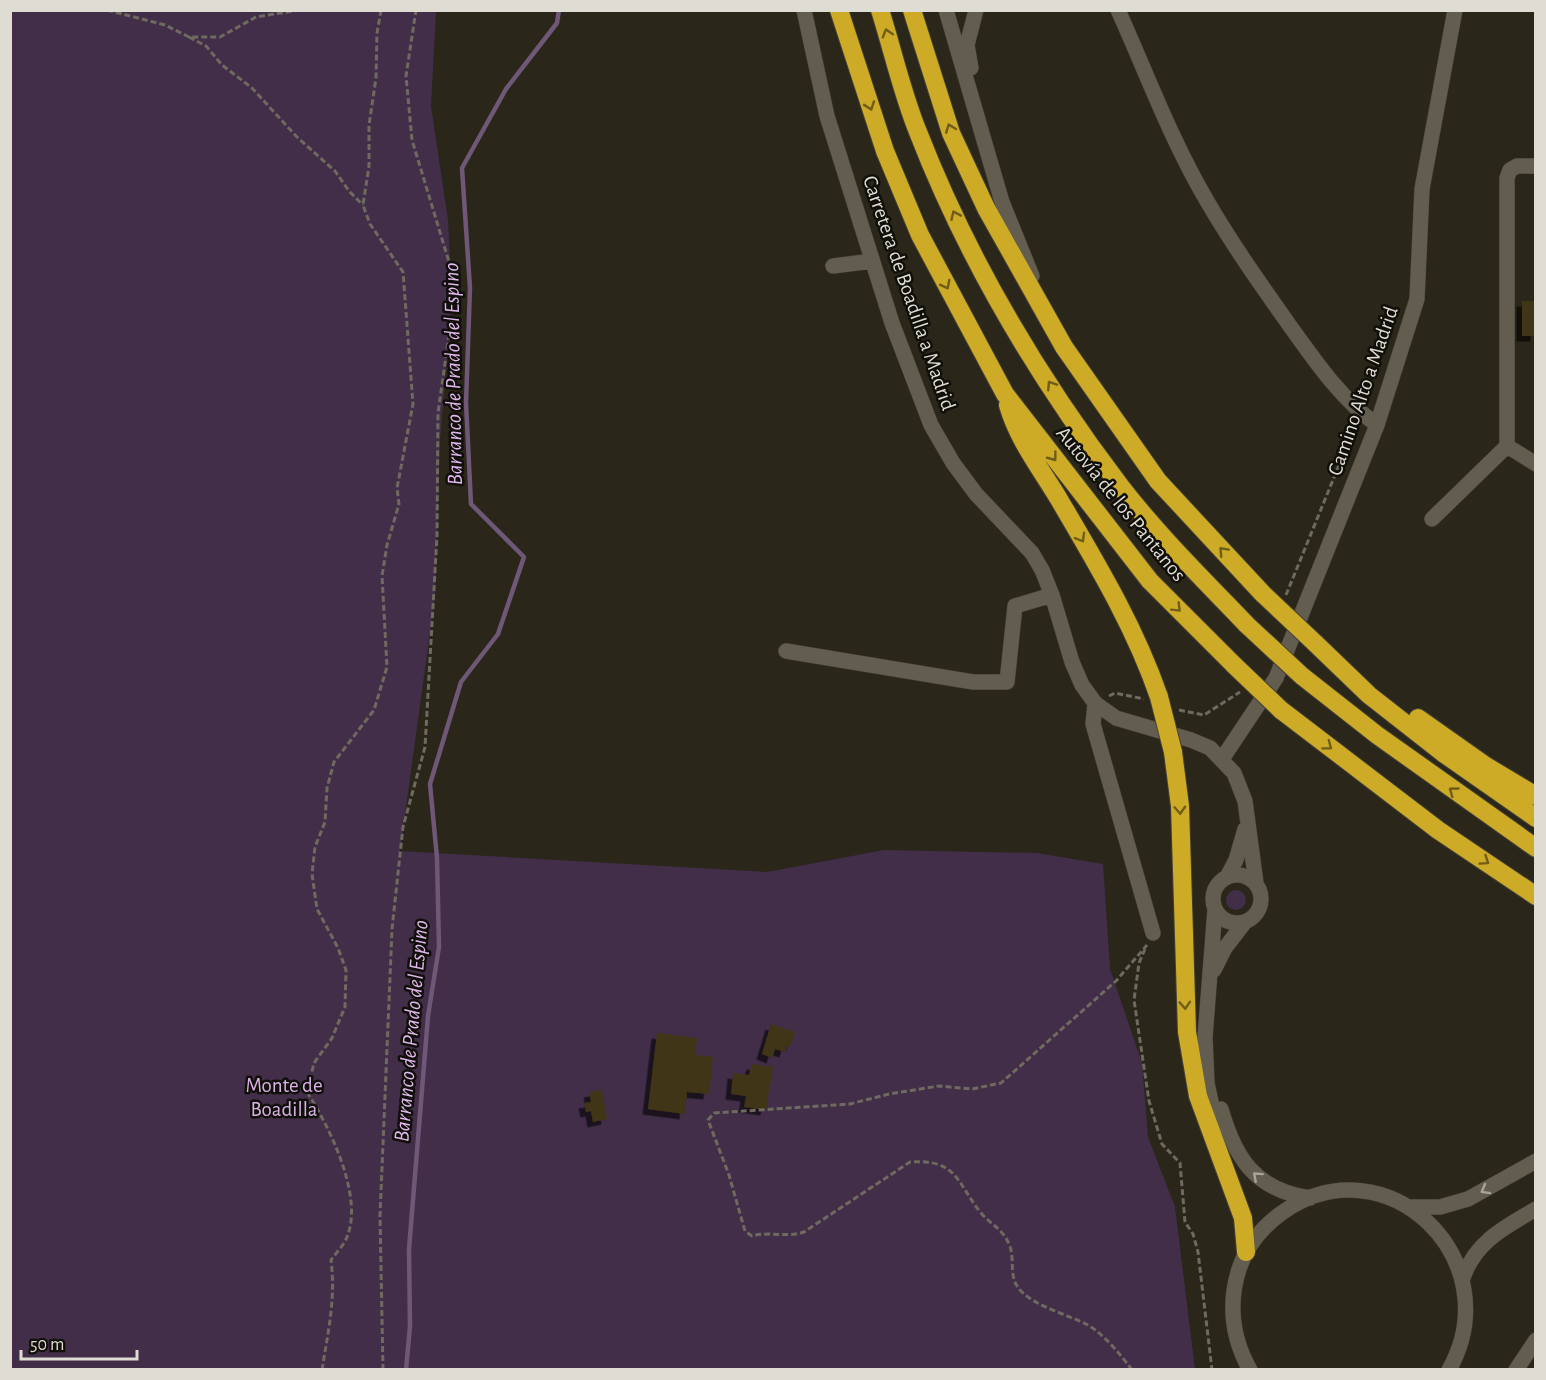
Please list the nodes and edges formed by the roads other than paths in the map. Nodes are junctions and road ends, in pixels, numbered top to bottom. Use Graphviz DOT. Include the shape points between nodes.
graph roads {
  1 [pos="804,10"];
  2 [pos="839,10"];
  3 [pos="880,10"];
  4 [pos="912,10"];
  5 [pos="946,10"];
  6 [pos="976,10"];
  7 [pos="1118,10"];
  8 [pos="1455,10"];
  9 [pos="978,118"];
  10 [pos="1536,166"];
  11 [pos="872,261"];
  12 [pos="833,266"];
  13 [pos="1064,348"];
  14 [pos="1005,394"];
  15 [pos="1377,425"];
  16 [pos="1507,446"];
  17 [pos="1536,464"];
  18 [pos="1432,519"];
  19 [pos="1052,595"];
  20 [pos="1315,643"];
  21 [pos="786,651"];
  22 [pos="1095,703"];
  23 [pos="1222,759"];
  24 [pos="1536,796"];
  25 [pos="1246,814"];
  26 [pos="1536,818"];
  27 [pos="1536,848"];
  28 [pos="1227,877"];
  29 [pos="1256,883"];
  30 [pos="1536,896"];
  31 [pos="1215,909"];
  32 [pos="1245,922"];
  33 [pos="1150,939"];
  34 [pos="1208,987"];
  35 [pos="1206,1053"];
  36 [pos="1536,1161"];
  37 [pos="1237,1198"];
  38 [pos="1310,1198"];
  39 [pos="1408,1207"];
  40 [pos="1536,1209"];
  41 [pos="1246,1252"];
  42 [pos="1462,1278"];
  43 [pos="1536,1340"];
  44 [pos="1250,1370"];
  45 [pos="1449,1370"];
  46 [pos="1516,1370"];
  1 -- 11 [label="street, Carretera de Boadilla a Madrid" via="827,116"];
  2 -- 14 [label="highway, Autovía de los Pantanos, one-way" via="885,151 920,235"];
  27 -- 3 [label="highway, Autovía de los Pantanos, one-way, bridge" via="1377,735 1302,676 1168,543 1122,487 1018,333 968,245 917,131"];
  13 -- 4 [label="highway, one-way" via="986,208 951,133"];
  5 -- 9 [label="street"];
  6 -- 9 [label="street" via="967,45"];
  7 -- 15 [label="street" via="1206,199 1315,361 1347,399"];
  8 -- 15 [label="street, Camino Alto a Madrid" via="1422,189 1417,299"];
  9 -- 13 [label="street" via="1002,202"];
  10 -- 16 [label="street" via="1517,166 1510,170 1508,178"];
  11 -- 12 [label="street"];
  11 -- 19 [label="street, Carretera de Boadilla a Madrid" via="931,424 976,494 1032,553"];
  20 -- 13 [label="highway, one-way, bridge" via="1263,594 1158,481"];
  14 -- 30 [label="highway, Autovía de los Pantanos, one-way, bridge" via="1150,580 1233,665 1281,710 1438,830"];
  14 -- 37 [label="highway, one-way, bridge" via="1015,429 1112,592 1140,647 1159,697 1173,752 1180,806 1186,1032 1198,1096"];
  15 -- 23 [label="street, Camino Alto a Madrid" via="1276,678"];
  16 -- 17 [label="street"];
  16 -- 18 [label="street"];
  19 -- 21 [label="street" via="1015,606 1007,681 973,682"];
  19 -- 22 [label="street, Carretera de Boadilla a Madrid" via="1072,662"];
  20 -- 24 [label="highway" via="1486,766"];
  20 -- 26 [label="highway" via="1369,695"];
  22 -- 23 [label="street" via="1116,718 1191,740 1210,748"];
  22 -- 33 [label="street" via="1093,724"];
  23 -- 25 [label="street" via="1240,787"];
  25 -- 28 [label="street" via="1243,842"];
  25 -- 29 [label="street"];
  28 -- 29 [label="street" via="1246,876"];
  28 -- 31 [label="street" via="1214,890"];
  29 -- 32 [label="street" via="1261,906"];
  31 -- 32 [label="street" via="1230,923"];
  31 -- 34 [label="street"];
  32 -- 34 [label="street" via="1225,948"];
  34 -- 35 [label="street"];
  35 -- 37 [label="street" via="1210,1099"];
  38 -- 35 [label="street, one-way" via="1264,1183 1244,1163 1223,1117"];
  36 -- 39 [label="street, one-way" via="1468,1199 1440,1207"];
  37 -- 41 [label="highway"];
  38 -- 39 [label="street" via="1329,1192 1361,1191"];
  38 -- 41 [label="street" via="1270,1221"];
  39 -- 42 [label="street" via="1445,1241"];
  40 -- 42 [label="street" via="1494,1234 1476,1251"];
  41 -- 44 [label="street" via="1234,1284 1232,1308 1235,1333"];
  42 -- 45 [label="street" via="1466,1312 1463,1337"];
  43 -- 46 [label="street"];
}
